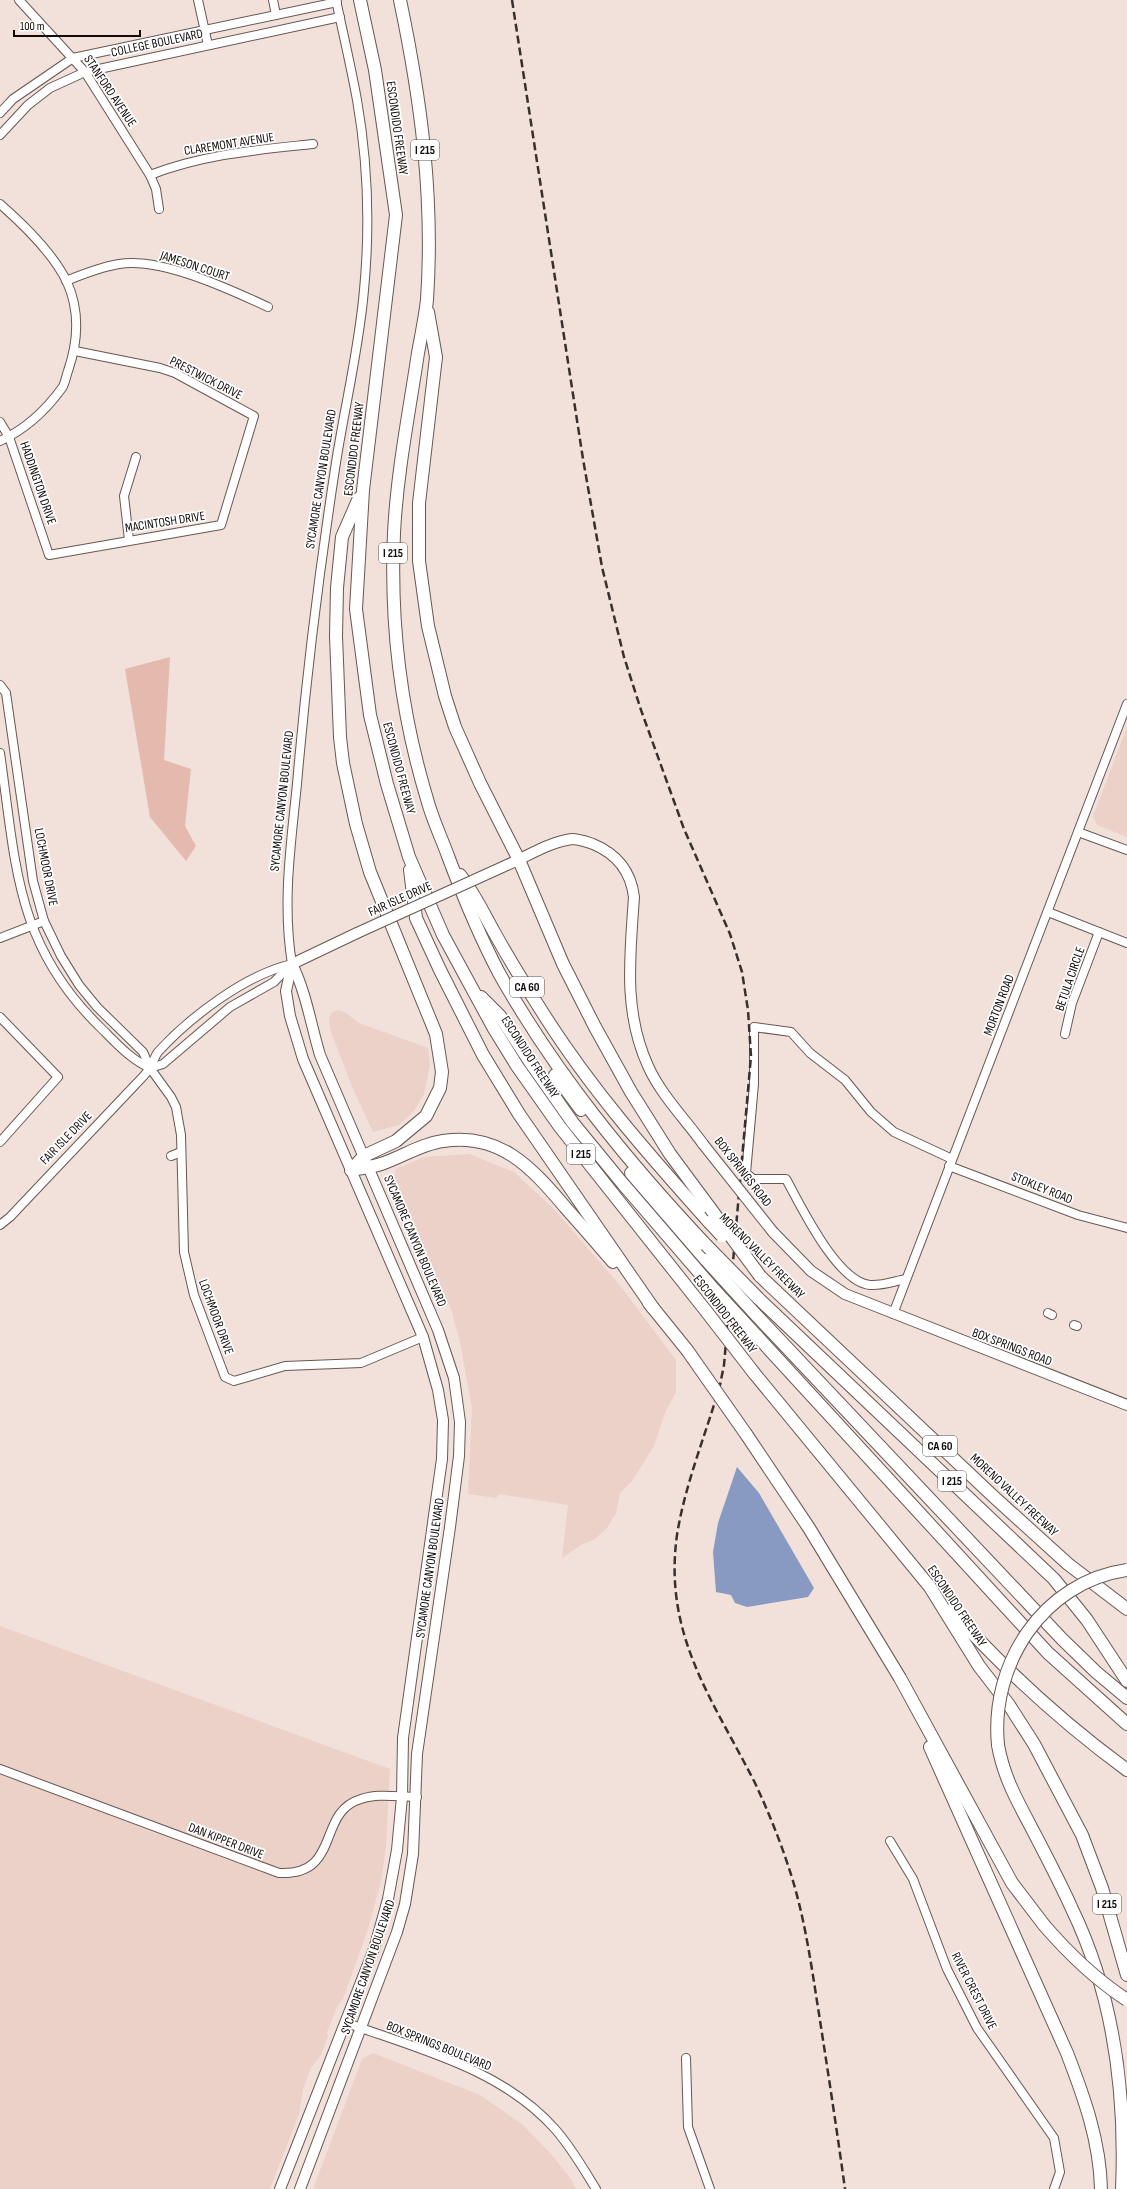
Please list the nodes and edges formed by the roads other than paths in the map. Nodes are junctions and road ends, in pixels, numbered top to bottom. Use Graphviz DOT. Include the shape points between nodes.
graph roads {
  1 [pos="19,0"];
  2 [pos="198,0"];
  3 [pos="273,0"];
  4 [pos="360,0"];
  5 [pos="400,0"];
  6 [pos="337,1"];
  7 [pos="276,15"];
  8 [pos="340,17"];
  9 [pos="205,30"];
  10 [pos="208,45"];
  11 [pos="73,58"];
  12 [pos="85,72"];
  13 [pos="0,113"];
  14 [pos="0,135"];
  15 [pos="313,144"];
  16 [pos="150,175"];
  17 [pos="0,204"];
  18 [pos="159,209"];
  19 [pos="66,281"];
  20 [pos="426,303"];
  21 [pos="268,307"];
  22 [pos="75,351"];
  23 [pos="254,416"];
  24 [pos="0,422"];
  25 [pos="9,437"];
  26 [pos="0,441"];
  27 [pos="136,457"];
  28 [pos="362,490"];
  29 [pos="129,540"];
  30 [pos="49,554"];
  31 [pos="0,686"];
  32 [pos="1127,704"];
  33 [pos="0,753"];
  34 [pos="428,802"];
  35 [pos="1078,832"];
  36 [pos="1127,850"];
  37 [pos="409,857"];
  38 [pos="449,859"];
  39 [pos="519,860"];
  40 [pos="1048,912"];
  41 [pos="44,921"];
  42 [pos="32,927"];
  43 [pos="1099,932"];
  44 [pos="0,938"];
  45 [pos="1127,943"];
  46 [pos="292,964"];
  47 [pos="470,986"];
  48 [pos="0,1017"];
  49 [pos="1065,1034"];
  50 [pos="150,1068"];
  51 [pos="0,1142"];
  52 [pos="182,1152"];
  53 [pos="171,1156"];
  54 [pos="367,1161"];
  55 [pos="951,1162"];
  56 [pos="351,1170"];
  57 [pos="0,1225"];
  58 [pos="1127,1228"];
  59 [pos="760,1276"];
  60 [pos="906,1278"];
  61 [pos="653,1308"];
  62 [pos="893,1314"];
  63 [pos="423,1336"];
  64 [pos="1127,1405"];
  65 [pos="1127,1570"];
  66 [pos="930,1587"];
  67 [pos="1127,1609"];
  68 [pos="900,1678"];
  69 [pos="1127,1681"];
  70 [pos="1127,1698"];
  71 [pos="1127,1724"];
  72 [pos="0,1769"];
  73 [pos="1127,1770"];
  74 [pos="402,1797"];
  75 [pos="417,1797"];
  76 [pos="890,1841"];
  77 [pos="1127,1975"];
  78 [pos="1127,2000"];
  79 [pos="347,2023"];
  80 [pos="361,2028"];
  81 [pos="686,2058"];
  82 [pos="280,2189"];
  83 [pos="300,2189"];
  84 [pos="596,2189"];
  85 [pos="710,2189"];
  86 [pos="1054,2189"];
  87 [pos="1101,2189"];
  88 [pos="1122,2189"];
  1 -- 11 [label="street, STANFORD AVENUE"];
  2 -- 9 [label="street"];
  3 -- 7 [label="street"];
  4 -- 28 [label="highway, ESCONDIDO FREEWAY / I 215" via="375,70 396,215"];
  5 -- 20 [label="highway, ESCONDIDO FREEWAY / I 215" via="413,63 425,147 429,222"];
  6 -- 7 [label="street, COLLEGE BOULEVARD"];
  6 -- 8 [label="street, SYCAMORE CANYON BOULEVARD"];
  7 -- 9 [label="street, COLLEGE BOULEVARD"];
  8 -- 10 [label="street, COLLEGE BOULEVARD"];
  8 -- 46 [label="street, SYCAMORE CANYON BOULEVARD" via="362,136 367,254 360,330 328,515 304,704 287,880 288,941"];
  9 -- 10 [label="street"];
  9 -- 11 [label="street, COLLEGE BOULEVARD"];
  10 -- 12 [label="street, COLLEGE BOULEVARD"];
  11 -- 12 [label="street, STANFORD AVENUE"];
  11 -- 13 [label="street, COLLEGE BOULEVARD" via="19,95"];
  12 -- 14 [label="street, COLLEGE BOULEVARD" via="50,88 28,104"];
  12 -- 16 [label="street, STANFORD AVENUE"];
  15 -- 16 [label="street, CLAREMONT AVENUE" via="206,157 177,164"];
  16 -- 18 [label="street, STANFORD AVENUE" via="156,189"];
  17 -- 19 [label="street" via="38,243"];
  19 -- 21 [label="street, JAMESON COURT" via="120,264 159,266"];
  19 -- 22 [label="street" via="76,317"];
  20 -- 34 [label="highway, ESCONDIDO FREEWAY / I 215" via="395,523 393,592 406,716"];
  20 -- 39 [label="highway" via="436,357 418,532 419,561 428,626 455,726 480,783"];
  22 -- 23 [label="street, PRESTWICK DRIVE" via="170,372"];
  22 -- 25 [label="street" via="63,387 26,426"];
  23 -- 29 [label="street, MACINTOSH DRIVE" via="221,525"];
  24 -- 25 [label="street, HADDINGTON DRIVE"];
  25 -- 26 [label="street"];
  25 -- 30 [label="street, HADDINGTON DRIVE"];
  27 -- 29 [label="street" via="124,496"];
  28 -- 37 [label="highway, ESCONDIDO FREEWAY / I 215" via="356,609 370,715"];
  28 -- 54 [label="highway" via="342,537 338,588 336,644 343,763 356,824 370,872 436,1034 442,1072 440,1088 426,1116 411,1130"];
  29 -- 30 [label="street, MACINTOSH DRIVE"];
  31 -- 41 [label="street, LOCHMOOR DRIVE" via="6,693 33,881"];
  32 -- 35 [label="street, MORTON ROAD"];
  33 -- 42 [label="street, LOCHMOOR DRIVE" via="20,888"];
  34 -- 38 [label="highway, ESCONDIDO FREEWAY / I 215"];
  34 -- 70 [label="highway, bridge" via="448,874 485,958 566,1091 603,1139 757,1316 1062,1639"];
  35 -- 36 [label="street"];
  35 -- 40 [label="street, MORTON ROAD"];
  37 -- 47 [label="highway, ESCONDIDO FREEWAY / I 215" via="444,936"];
  37 -- 61 [label="highway" via="416,918 483,1055 520,1114"];
  38 -- 59 [label="highway, MORENO VALLEY FREEWAY / CA 60, bridge" via="476,896 502,945 574,1059 655,1162"];
  38 -- 69 [label="highway, ESCONDIDO FREEWAY / I 215, bridge" via="465,902 499,973 554,1060 628,1157 706,1245 758,1298 1054,1579 1087,1620"];
  39 -- 46 [label="main road, FAIR ISLE DRIVE, bridge" via="357,932"];
  39 -- 59 [label="highway, bridge" via="563,964 627,1086 670,1154"];
  39 -- 62 [label="main road, BOX SPRINGS ROAD, bridge" via="558,842 574,839 608,851 628,873 634,898 630,995 635,1031 648,1067 660,1088 773,1232 811,1271 850,1296"];
  40 -- 43 [label="street"];
  40 -- 55 [label="street, MORTON ROAD"];
  41 -- 42 [label="street"];
  41 -- 50 [label="street, LOCHMOOR DRIVE" via="79,985 101,1011 143,1052"];
  42 -- 44 [label="street"];
  42 -- 50 [label="street, LOCHMOOR DRIVE" via="52,970 84,1012 136,1062"];
  43 -- 45 [label="street"];
  43 -- 49 [label="street, BETULA CIRCLE" via="1072,1003"];
  46 -- 50 [label="street, FAIR ISLE DRIVE" via="274,982 230,1008 163,1064"];
  46 -- 50 [label="street, FAIR ISLE DRIVE" via="274,968 253,979 198,1015 156,1054"];
  46 -- 54 [label="main road, SYCAMORE CANYON BOULEVARD" via="301,982 320,1055"];
  46 -- 56 [label="main road, SYCAMORE CANYON BOULEVARD" via="286,991 296,1038"];
  47 -- 66 [label="highway, ESCONDIDO FREEWAY / I 215, bridge" via="518,1066 560,1127 754,1373"];
  47 -- 71 [label="highway, bridge" via="500,1016 565,1111 618,1178 710,1285 1027,1630 1095,1697"];
  48 -- 51 [label="street" via="58,1077"];
  50 -- 52 [label="street, LOCHMOOR DRIVE" via="176,1107 180,1121"];
  50 -- 57 [label="street, FAIR ISLE DRIVE"];
  52 -- 53 [label="street"];
  52 -- 63 [label="street, LOCHMOOR DRIVE" via="184,1252 194,1295 225,1377 234,1381 284,1366 361,1363"];
  54 -- 56 [label="highway"];
  54 -- 61 [label="highway" via="380,1165 430,1144 444,1141 473,1141 501,1149 517,1157 539,1176"];
  54 -- 75 [label="main road, SYCAMORE CANYON BOULEVARD" via="438,1330 454,1378 460,1422 459,1456 450,1527 417,1754"];
  55 -- 58 [label="street, STOKLEY ROAD" via="1078,1215"];
  55 -- 60 [label="street, MORTON ROAD"];
  55 -- 60 [label="street, STOKLEY ROAD" via="894,1132 871,1112 844,1080 810,1053 791,1032 754,1027 754,1084 746,1173 753,1179 786,1179 832,1259 847,1273 869,1285"];
  56 -- 63 [label="main road, SYCAMORE CANYON BOULEVARD"];
  59 -- 67 [label="highway, MORENO VALLEY FREEWAY / CA 60" via="994,1497 1068,1564"];
  60 -- 62 [label="street, MORTON ROAD"];
  61 -- 68 [label="highway, bridge" via="687,1350 809,1528"];
  62 -- 64 [label="main road, BOX SPRINGS ROAD"];
  63 -- 74 [label="main road, SYCAMORE CANYON BOULEVARD" via="438,1390 443,1420 442,1459 403,1738"];
  65 -- 88 [label="highway, bridge" via="1101,1576 1075,1588 1043,1614 1016,1650 1001,1689 997,1713 1000,1758 1011,1790 1084,1936 1106,2003 1120,2084"];
  66 -- 73 [label="highway" via="1008,1670 1066,1723"];
  66 -- 77 [label="highway, ESCONDIDO FREEWAY / I 215" via="979,1666 1009,1705 1056,1783 1082,1835 1102,1888"];
  68 -- 78 [label="highway, bridge" via="1005,1872 1026,1903 1080,1963"];
  68 -- 87 [label="highway" via="1067,2053 1087,2108 1095,2142"];
  72 -- 74 [label="street, DAN KIPPER DRIVE" via="279,1873 299,1872 310,1867 321,1855 339,1815 353,1802 370,1797"];
  74 -- 75 [label="street, DAN KIPPER DRIVE"];
  74 -- 79 [label="main road, SYCAMORE CANYON BOULEVARD" via="396,1860 388,1899 374,1949"];
  75 -- 80 [label="main road, SYCAMORE CANYON BOULEVARD" via="413,1854 405,1904"];
  76 -- 86 [label="street, RIVER CREST DRIVE" via="913,1879 947,1969 977,2028 1054,2138 1060,2172"];
  79 -- 80 [label="street, BOX SPRINGS BOULEVARD"];
  79 -- 82 [label="main road, SYCAMORE CANYON BOULEVARD"];
  80 -- 83 [label="main road, SYCAMORE CANYON BOULEVARD"];
  80 -- 84 [label="street, BOX SPRINGS BOULEVARD" via="459,2064 513,2092 555,2129 574,2153"];
  81 -- 85 [label="street" via="688,2127"];
}
